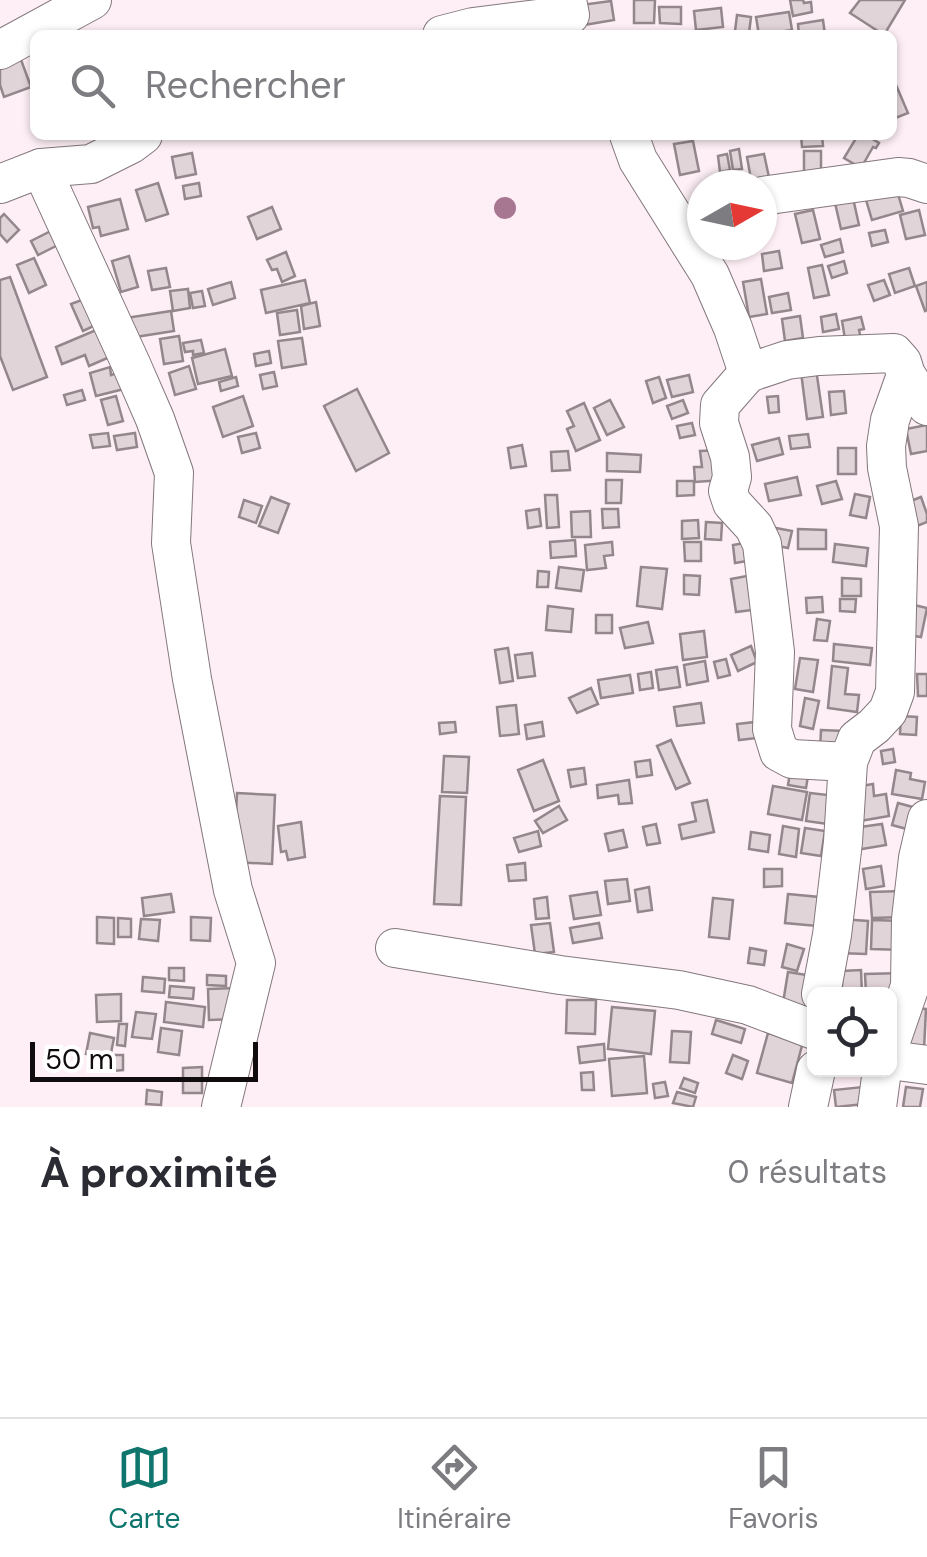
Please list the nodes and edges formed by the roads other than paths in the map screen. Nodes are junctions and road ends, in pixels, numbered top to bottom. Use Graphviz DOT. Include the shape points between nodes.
graph roads {
  1 [pos="92,0"];
  2 [pos="573,17"];
  3 [pos="461,21"];
  4 [pos="37,30"];
  5 [pos="30,34"];
  6 [pos="0,50"];
  7 [pos="136,140"];
  8 [pos="631,140"];
  9 [pos="41,168"];
  10 [pos="0,184"];
  11 [pos="927,184"];
  12 [pos="777,194"];
  13 [pos="686,210"];
  14 [pos="748,372"];
  15 [pos="906,375"];
  16 [pos="927,406"];
  17 [pos="848,762"];
  18 [pos="927,819"];
  19 [pos="395,948"];
  20 [pos="821,987"];
  21 [pos="897,1024"];
  22 [pos="807,1027"];
  23 [pos="897,1061"];
  24 [pos="927,1064"];
  25 [pos="814,1077"];
  26 [pos="881,1077"];
  27 [pos="220,1107"];
  28 [pos="808,1107"];
  29 [pos="877,1107"];
  1 -- 4 [label="street"];
  2 -- 3 [label="street"];
  5 -- 6 [label="street"];
  7 -- 9 [label="street" via="90,164"];
  8 -- 13 [label="street" via="638,160"];
  9 -- 10 [label="street"];
  9 -- 27 [label="street" via="174,473 171,543 192,680 233,890 256,963"];
  11 -- 12 [label="street" via="898,177"];
  13 -- 14 [label="street"];
  14 -- 15 [label="street" via="803,358 894,354"];
  14 -- 17 [label="street" via="720,405 720,424 730,457 728,492 762,544 775,652 772,729 780,752 792,758"];
  15 -- 16 [label="street"];
  15 -- 17 [label="street" via="886,446 900,526 895,692 888,711 857,739"];
  17 -- 20 [label="street" via="844,842"];
  18 -- 21 [label="street" via="911,919 910,986"];
  19 -- 22 [label="street" via="679,990"];
  23 -- 24 [label="street"];
  25 -- 28 [label="street"];
  26 -- 29 [label="street"];
}
